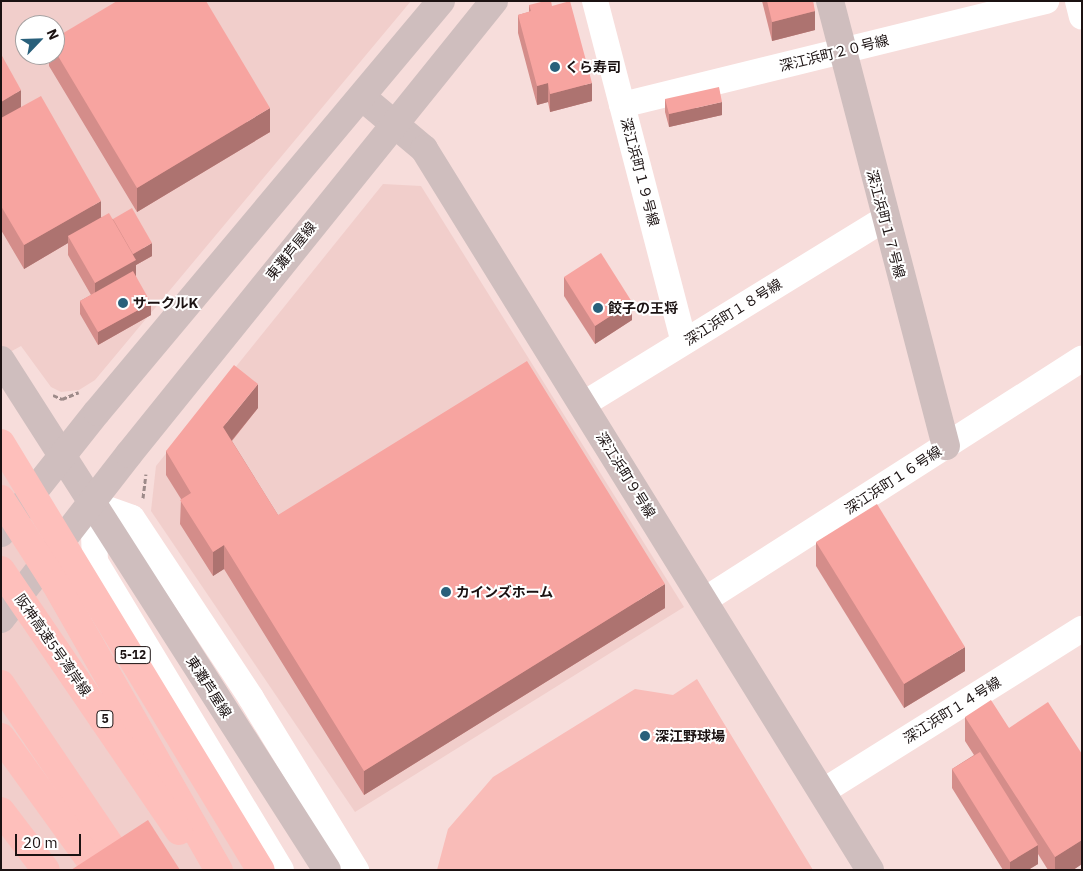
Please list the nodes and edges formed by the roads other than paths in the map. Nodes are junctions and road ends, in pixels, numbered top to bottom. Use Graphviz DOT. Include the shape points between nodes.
graph roads {
  1 [pos="441,1"];
  2 [pos="494,1"];
  3 [pos="595,1"];
  4 [pos="830,1"];
  5 [pos="1046,1"];
  6 [pos="1078,1"];
  7 [pos="1082,17"];
  8 [pos="843,51"];
  9 [pos="362,96"];
  10 [pos="622,105"];
  11 [pos="395,122"];
  12 [pos="884,219"];
  13 [pos="684,342"];
  14 [pos="1082,359"];
  15 [pos="1,360"];
  16 [pos="582,405"];
  17 [pos="1,443"];
  18 [pos="946,446"];
  19 [pos="63,457"];
  20 [pos="1,499"];
  21 [pos="93,504"];
  22 [pos="1,533"];
  23 [pos="1,570"];
  24 [pos="704,601"];
  25 [pos="1,619"];
  26 [pos="1082,629"];
  27 [pos="1,684"];
  28 [pos="1,737"];
  29 [pos="822,792"];
  30 [pos="1,811"];
  31 [pos="46,870"];
  32 [pos="97,870"];
  33 [pos="127,870"];
  34 [pos="204,870"];
  35 [pos="219,870"];
  36 [pos="261,870"];
  37 [pos="281,870"];
  38 [pos="327,870"];
  39 [pos="356,870"];
  40 [pos="870,870"];
  1 -- 9 [label="main road"];
  2 -- 11 [label="main road, 東灘芦屋線"];
  3 -- 10 [label="street, 深江浜町１９号線"];
  4 -- 8 [label="main road, 深江浜町１７号線"];
  5 -- 8 [label="street, 深江浜町２０号線"];
  6 -- 7 [label="street"];
  8 -- 10 [label="street, 深江浜町２０号線"];
  8 -- 12 [label="main road, 深江浜町１７号線"];
  9 -- 11 [label="main road, 深江浜町９号線"];
  9 -- 19 [label="main road" via="97,412"];
  10 -- 13 [label="street, 深江浜町１９号線"];
  11 -- 16 [label="main road, 深江浜町９号線" via="424,149"];
  11 -- 21 [label="main road, 東灘芦屋線"];
  12 -- 13 [label="street, 深江浜町１８号線"];
  12 -- 18 [label="main road, 深江浜町１７号線"];
  13 -- 16 [label="street, 深江浜町１８号線"];
  14 -- 18 [label="street, 深江浜町１６号線"];
  15 -- 19 [label="main road, 東灘芦屋線"];
  16 -- 24 [label="main road, 深江浜町９号線"];
  17 -- 36 [label="highway, 5-12"];
  18 -- 24 [label="street, 深江浜町１６号線"];
  19 -- 21 [label="main road, 東灘芦屋線"];
  19 -- 22 [label="main road"];
  20 -- 35 [label="highway, 5" via="151,747"];
  21 -- 25 [label="main road, 東灘芦屋線"];
  21 -- 37 [label="street" via="95,562"];
  21 -- 38 [label="main road, 東灘芦屋線"];
  21 -- 39 [label="street" via="132,518 256,706"];
  23 -- 34 [label="highway, 阪神高速5号湾岸線 / 5" via="90,696"];
  24 -- 29 [label="main road, 深江浜町９号線"];
  26 -- 29 [label="street, 深江浜町１４号線"];
  27 -- 33 [label="highway"];
  28 -- 32 [label="highway"];
  29 -- 40 [label="main road, 深江浜町９号線"];
  30 -- 31 [label="highway"];
}
